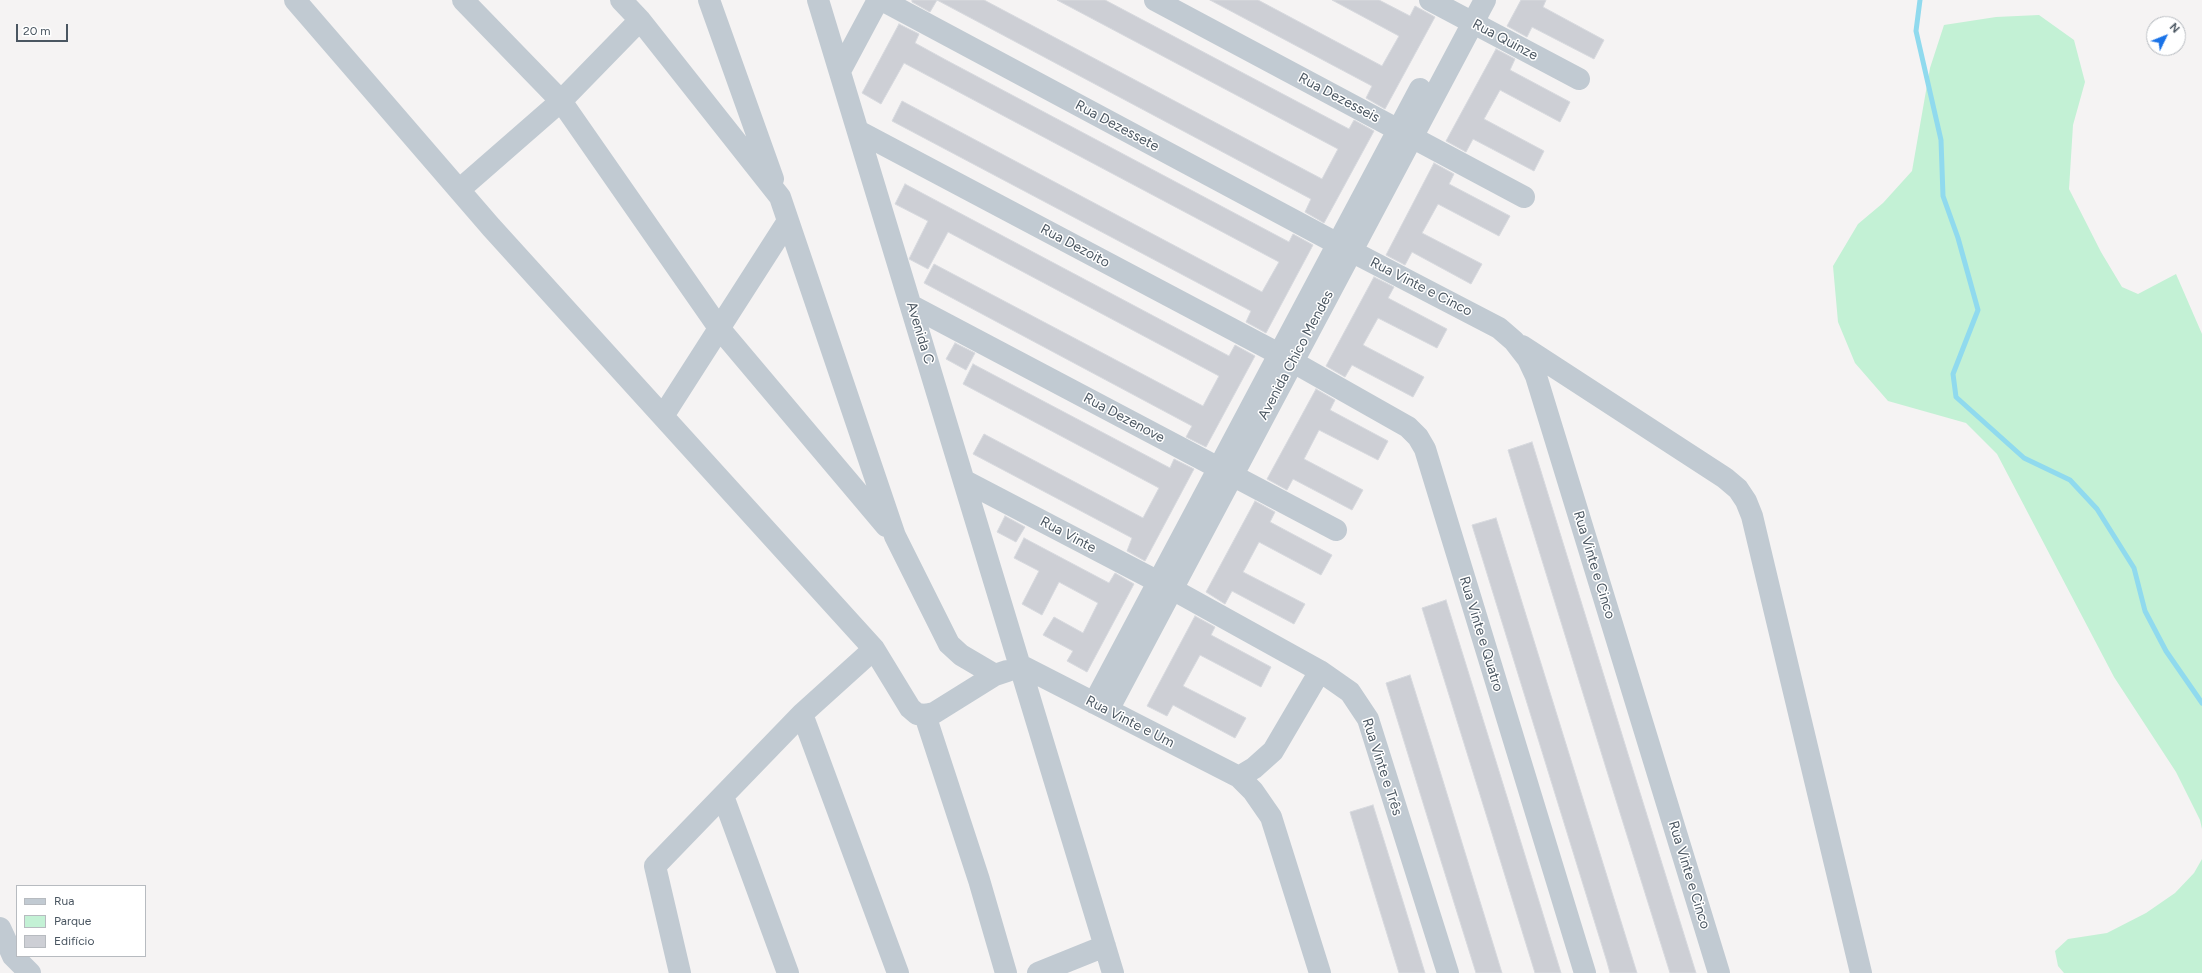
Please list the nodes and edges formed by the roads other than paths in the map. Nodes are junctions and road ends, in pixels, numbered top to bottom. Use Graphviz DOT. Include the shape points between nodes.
graph roads {
  1 [pos="295,0"];
  2 [pos="463,0"];
  3 [pos="621,0"];
  4 [pos="709,0"];
  5 [pos="818,0"];
  6 [pos="878,0"];
  7 [pos="882,0"];
  8 [pos="1155,0"];
  9 [pos="1430,0"];
  10 [pos="1485,0"];
  11 [pos="1467,13"];
  12 [pos="640,20"];
  13 [pos="840,71"];
  14 [pos="1579,79"];
  15 [pos="560,101"];
  16 [pos="858,131"];
  17 [pos="1405,133"];
  18 [pos="459,190"];
  19 [pos="780,197"];
  20 [pos="1524,197"];
  21 [pos="788,222"];
  22 [pos="1344,247"];
  23 [pos="912,306"];
  24 [pos="720,328"];
  25 [pos="1514,341"];
  26 [pos="1286,358"];
  27 [pos="663,416"];
  28 [pos="1225,472"];
  29 [pos="965,481"];
  30 [pos="1336,530"];
  31 [pos="895,536"];
  32 [pos="1165,585"];
  33 [pos="874,649"];
  34 [pos="1022,666"];
  35 [pos="1320,671"];
  36 [pos="995,675"];
  37 [pos="1101,706"];
  38 [pos="802,714"];
  39 [pos="925,715"];
  40 [pos="1239,777"];
  41 [pos="722,796"];
  42 [pos="0,928"];
  43 [pos="1105,946"];
  44 [pos="30,973"];
  45 [pos="680,973"];
  46 [pos="788,973"];
  47 [pos="898,973"];
  48 [pos="1006,973"];
  49 [pos="1038,973"];
  50 [pos="1113,973"];
  51 [pos="1320,973"];
  52 [pos="1448,973"];
  53 [pos="1585,973"];
  54 [pos="1719,973"];
  55 [pos="1861,973"];
  1 -- 18 [label="street"];
  2 -- 15 [label="street"];
  3 -- 12 [label="street"];
  4 -- 19 [label="street"];
  5 -- 13 [label="street, Avenida C"];
  6 -- 13 [label="street"];
  7 -- 22 [label="street, Rua Dezessete"];
  8 -- 17 [label="street, Rua Dezesseis"];
  9 -- 11 [label="street, Rua Quinze"];
  10 -- 11 [label="street, Avenida Chico Mendes"];
  11 -- 14 [label="street, Rua Quinze"];
  11 -- 17 [label="street, Avenida Chico Mendes"];
  12 -- 15 [label="street"];
  12 -- 19 [label="street"];
  13 -- 16 [label="street, Avenida C"];
  15 -- 18 [label="street"];
  15 -- 24 [label="street"];
  16 -- 23 [label="street, Avenida C"];
  16 -- 26 [label="street, Rua Dezoito"];
  17 -- 20 [label="street, Rua Dezesseis"];
  17 -- 22 [label="street, Avenida Chico Mendes"];
  18 -- 27 [label="street"];
  19 -- 21 [label="street"];
  21 -- 24 [label="street"];
  21 -- 31 [label="street"];
  22 -- 25 [label="street, Rua Vinte e Cinco" via="1499,328"];
  22 -- 26 [label="street, Avenida Chico Mendes"];
  23 -- 28 [label="street, Rua Dezenove"];
  23 -- 29 [label="street, Avenida C"];
  24 -- 27 [label="street"];
  24 -- 31 [label="street"];
  25 -- 54 [label="street, Rua Vinte e Cinco" via="1528,359 1536,376"];
  25 -- 55 [label="street" via="1726,478 1746,501 1754,524"];
  26 -- 28 [label="street, Avenida Chico Mendes"];
  26 -- 53 [label="street, Rua Vinte e Quatro" via="1408,427 1425,449"];
  27 -- 33 [label="street"];
  28 -- 30 [label="street, Rua Dezenove"];
  28 -- 32 [label="street, Avenida Chico Mendes"];
  29 -- 32 [label="street, Rua Vinte"];
  29 -- 34 [label="street, Avenida C"];
  31 -- 36 [label="street" via="949,644 961,655"];
  32 -- 35 [label="street, Rua Vinte e Três"];
  32 -- 37 [label="street, Avenida Chico Mendes"];
  33 -- 38 [label="street"];
  33 -- 39 [label="street" via="910,708 917,714"];
  34 -- 36 [label="street"];
  34 -- 37 [label="street, Rua Vinte e Um"];
  34 -- 43 [label="street, Avenida C"];
  35 -- 40 [label="street" via="1273,751"];
  35 -- 52 [label="street, Rua Vinte e Três" via="1350,692 1368,719"];
  36 -- 39 [label="street" via="934,713"];
  37 -- 40 [label="street, Rua Vinte e Um"];
  38 -- 41 [label="street"];
  38 -- 47 [label="street"];
  39 -- 48 [label="street" via="979,880"];
  40 -- 51 [label="street, Rua Vinte e Um" via="1253,791 1271,817"];
  41 -- 45 [label="street" via="655,866"];
  41 -- 46 [label="street"];
  42 -- 44 [label="street" via="13,956"];
  43 -- 49 [label="street"];
  43 -- 50 [label="street, Avenida C"];
}
